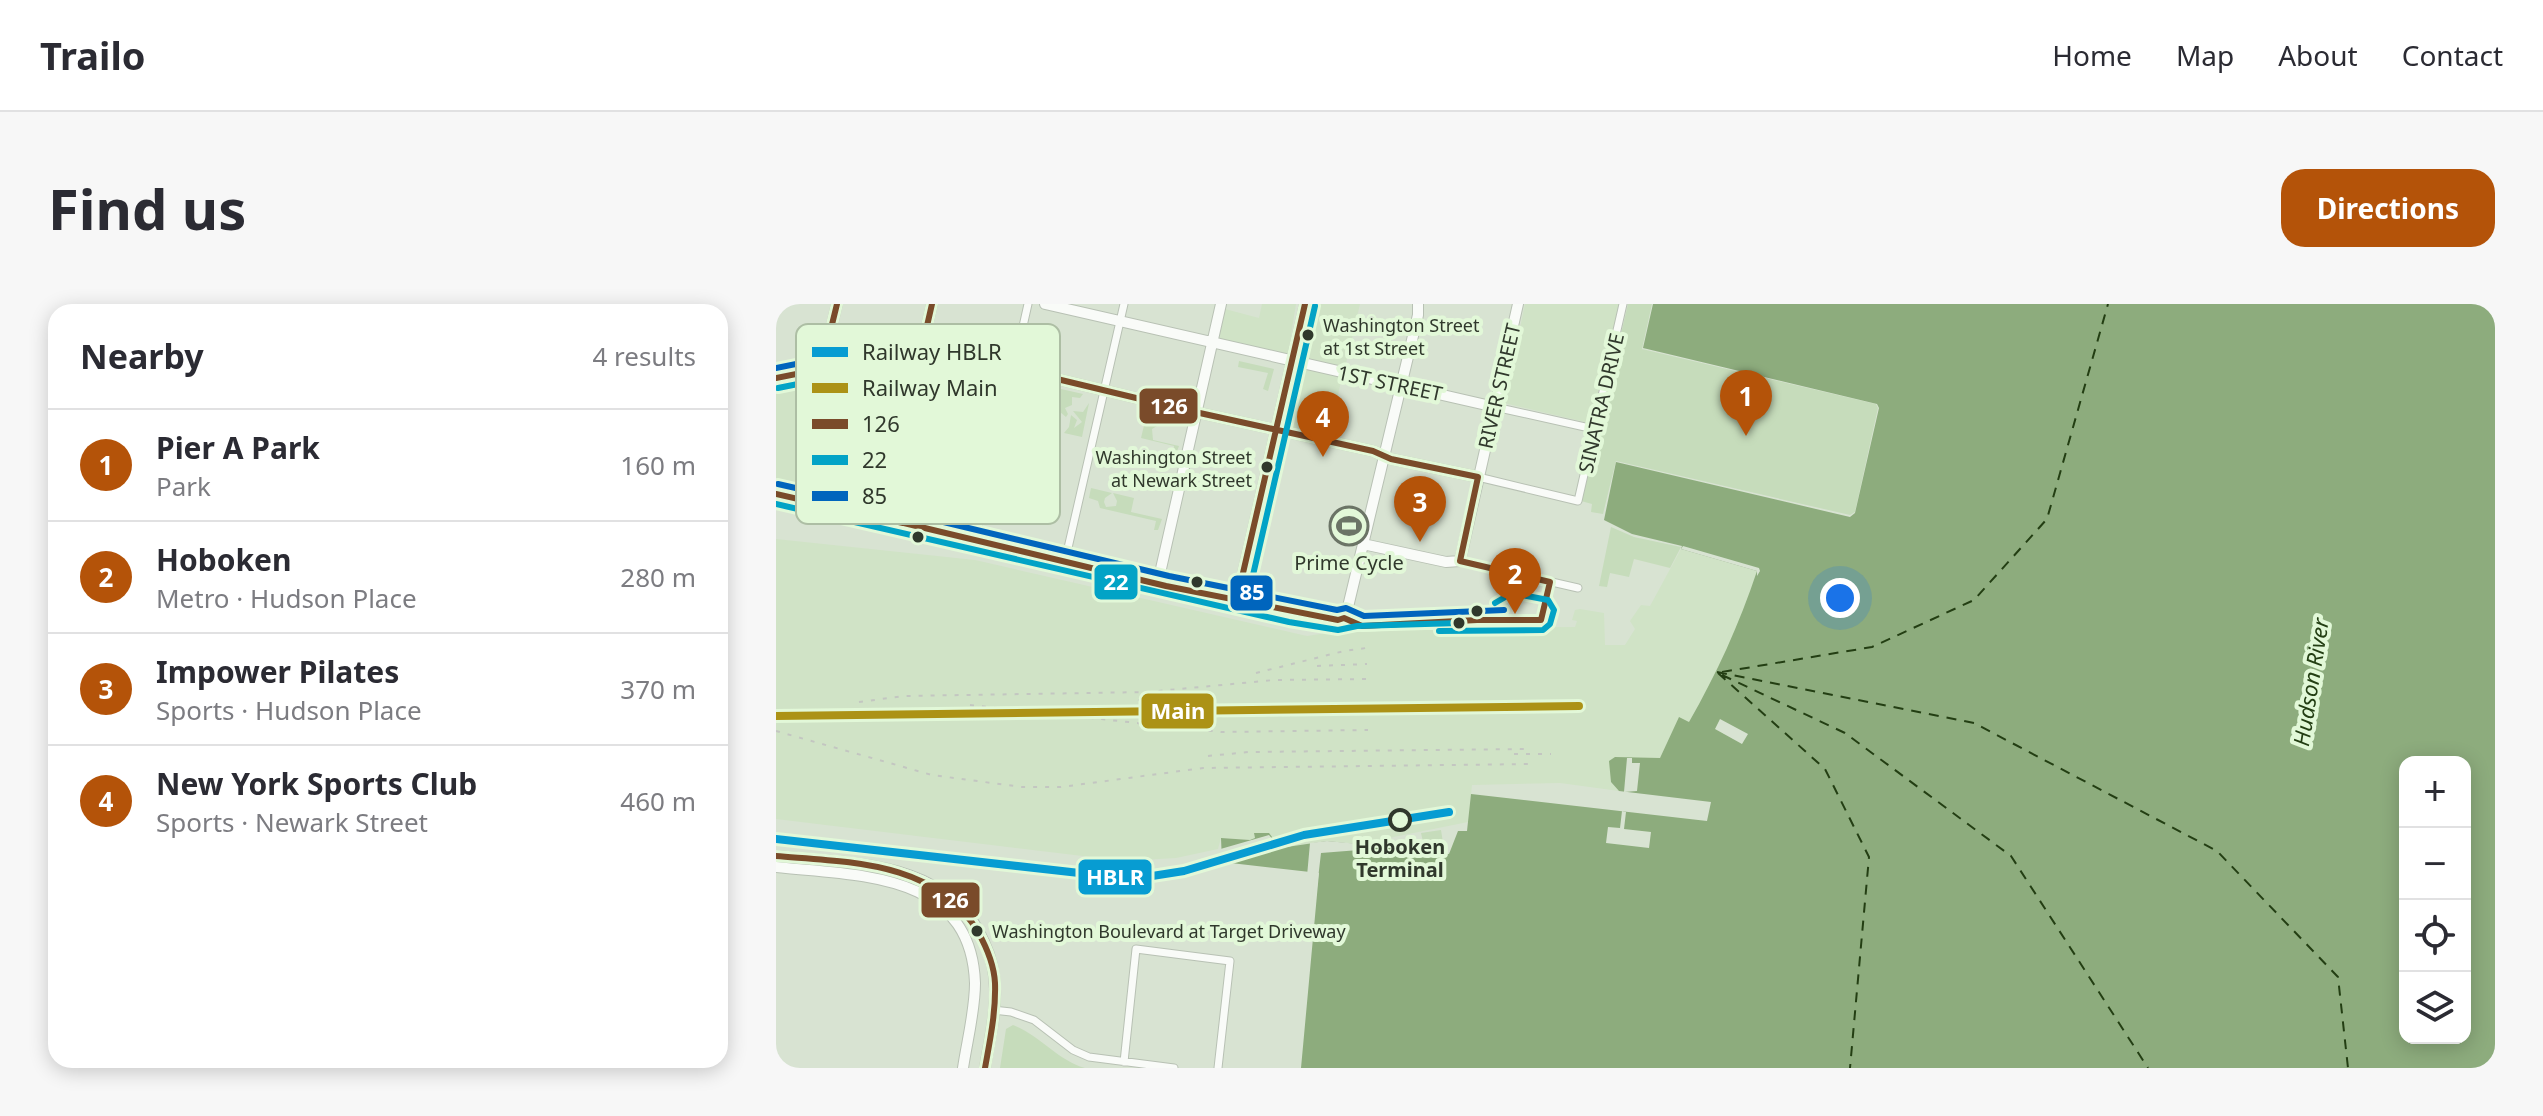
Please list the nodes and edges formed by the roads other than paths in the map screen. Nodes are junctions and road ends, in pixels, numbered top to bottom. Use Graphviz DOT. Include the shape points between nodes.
graph roads {
  1 [pos="837,304"];
  2 [pos="932,304"];
  3 [pos="1028,304"];
  4 [pos="1045,304"];
  5 [pos="1124,304"];
  6 [pos="1221,304"];
  7 [pos="1305,304"];
  8 [pos="1418,304"];
  9 [pos="1518,304"];
  10 [pos="1623,304"];
  11 [pos="1120,322"];
  12 [pos="832,324"];
  13 [pos="927,324"];
  14 [pos="1023,324"];
  15 [pos="1211,344"];
  16 [pos="1292,362"];
  17 [pos="796,374"];
  18 [pos="776,378"];
  19 [pos="1060,380"];
  20 [pos="1400,385"];
  21 [pos="1104,391"];
  22 [pos="1495,407"];
  23 [pos="1197,412"];
  24 [pos="1276,429"];
  25 [pos="1594,429"];
  26 [pos="1382,454"];
  27 [pos="1478,477"];
  28 [pos="776,494"];
  29 [pos="796,498"];
  30 [pos="908,524"];
  31 [pos="979,524"];
  32 [pos="975,540"];
  33 [pos="1363,544"];
  34 [pos="1065,561"];
  35 [pos="1460,561"];
  36 [pos="1158,582"];
  37 [pos="1578,588"];
  38 [pos="1237,599"];
  39 [pos="776,856"];
  40 [pos="776,867"];
  41 [pos="972,1009"];
  42 [pos="993,1010"];
  43 [pos="1124,1062"];
  44 [pos="963,1068"];
  45 [pos="985,1068"];
  46 [pos="1174,1068"];
  47 [pos="1218,1068"];
  1 -- 12 [label="street"];
  2 -- 13 [label="street"];
  3 -- 14 [label="street"];
  4 -- 11 [label="street, 1ST STREET"];
  5 -- 11 [label="street"];
  6 -- 15 [label="street"];
  7 -- 16 [label="street"];
  8 -- 20 [label="street"];
  9 -- 22 [label="street, RIVER STREET"];
  10 -- 25 [label="street, SINATRA DRIVE"];
  11 -- 15 [label="street, 1ST STREET"];
  11 -- 21 [label="street"];
  15 -- 16 [label="street, 1ST STREET"];
  15 -- 23 [label="street"];
  16 -- 20 [label="street, 1ST STREET"];
  16 -- 24 [label="street"];
  17 -- 18 [label="street"];
  19 -- 21 [label="street"];
  20 -- 22 [label="street, 1ST STREET"];
  20 -- 26 [label="street"];
  21 -- 23 [label="street"];
  21 -- 34 [label="street"];
  22 -- 25 [label="street, 1ST STREET"];
  22 -- 27 [label="street, RIVER STREET"];
  23 -- 24 [label="street"];
  23 -- 36 [label="street"];
  24 -- 26 [label="street"];
  24 -- 38 [label="street"];
  25 -- 27 [label="street, SINATRA DRIVE" via="1578,501"];
  26 -- 27 [label="street"];
  26 -- 33 [label="street"];
  27 -- 35 [label="street, RIVER STREET"];
  28 -- 29 [label="street"];
  30 -- 32 [label="street"];
  31 -- 32 [label="street"];
  32 -- 34 [label="street"];
  33 -- 35 [label="street"];
  33 -- 38 [label="street" via="1344,618"];
  34 -- 36 [label="street"];
  35 -- 37 [label="street"];
  36 -- 38 [label="street"];
  39 -- 42 [label="street" via="896,870 938,887 963,908 981,934 993,970"];
  40 -- 41 [label="street" via="892,881 928,896 950,917 967,945 975,981"];
  41 -- 42 [label="street"];
  41 -- 44 [label="street"];
  42 -- 43 [label="street" via="1034,1020 1084,1055"];
  42 -- 45 [label="street"];
  43 -- 46 [label="street"];
  43 -- 47 [label="street" via="1136,949 1230,961"];
}
